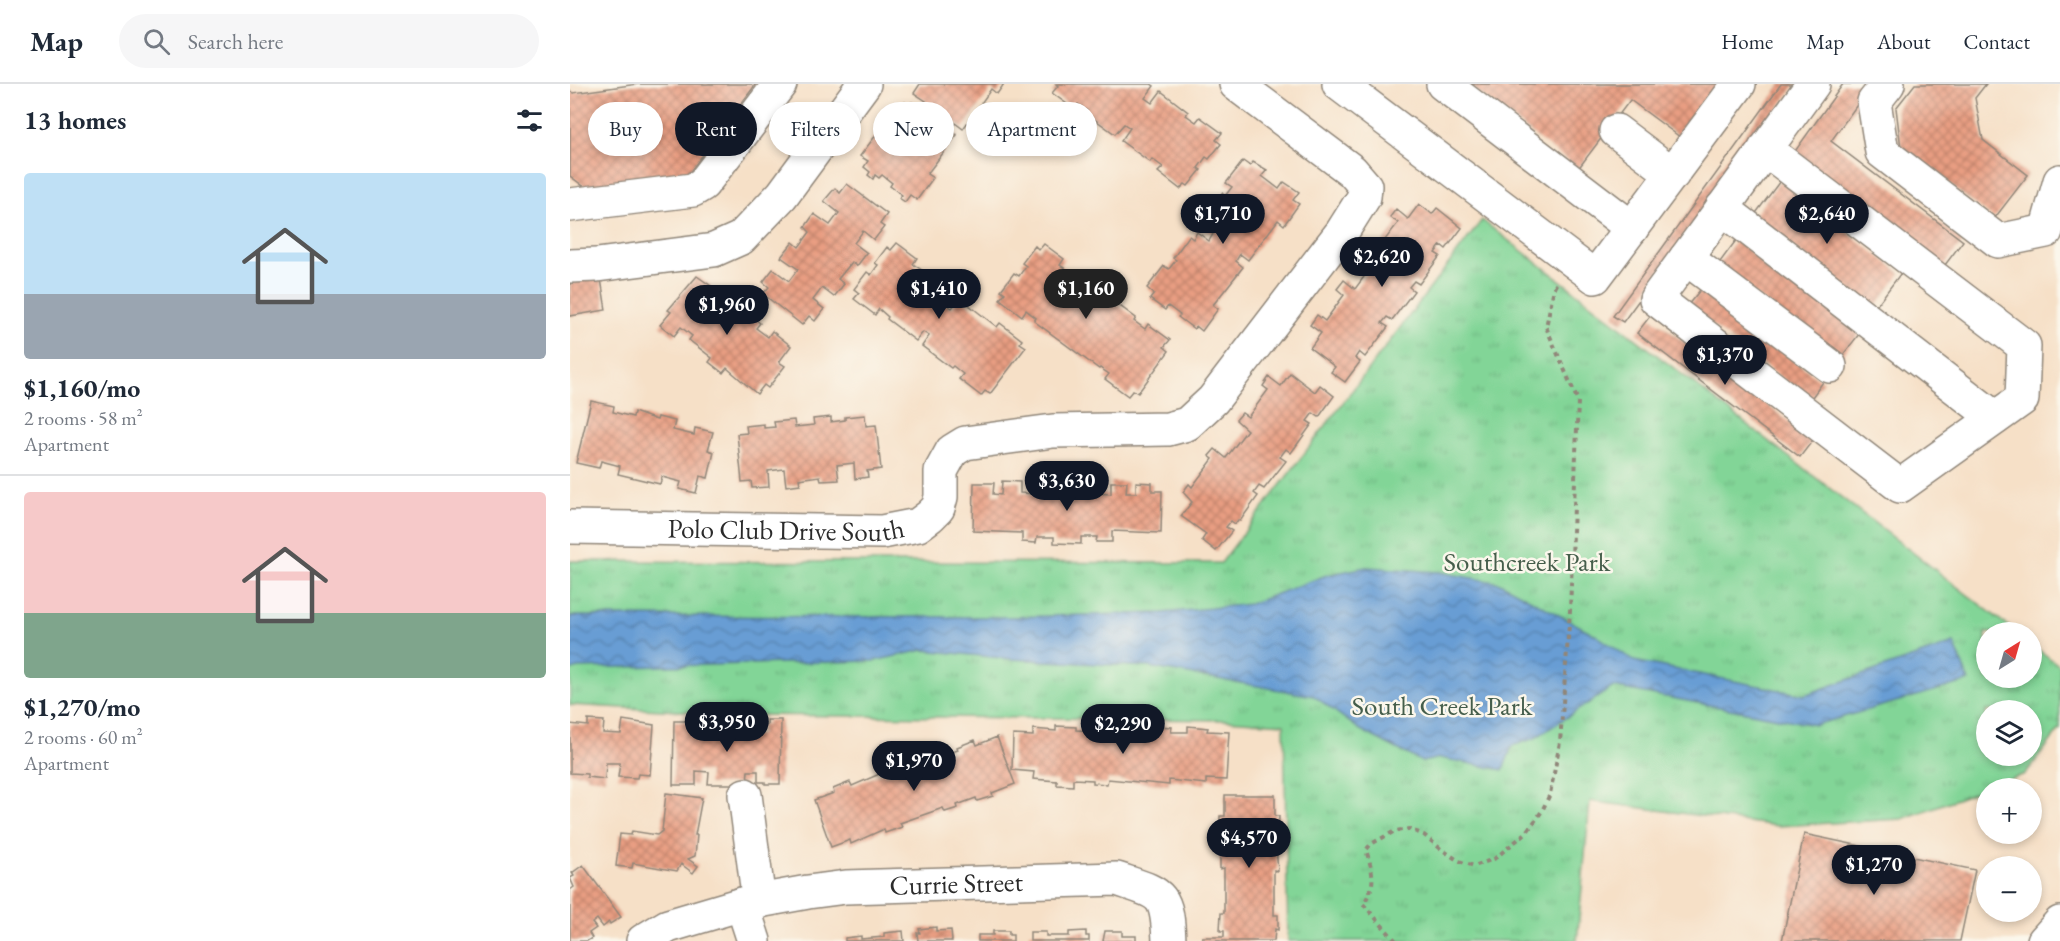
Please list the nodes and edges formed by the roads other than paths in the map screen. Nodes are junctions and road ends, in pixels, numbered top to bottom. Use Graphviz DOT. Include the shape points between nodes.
graph roads {
  1 [pos="780,84"];
  2 [pos="864,84"];
  3 [pos="1236,84"];
  4 [pos="1339,84"];
  5 [pos="1443,84"];
  6 [pos="1739,84"];
  7 [pos="1813,84"];
  8 [pos="1888,84"];
  9 [pos="1616,131"];
  10 [pos="1765,149"];
  11 [pos="1672,174"];
  12 [pos="2060,181"];
  13 [pos="570,205"];
  14 [pos="1722,208"];
  15 [pos="1632,228"];
  16 [pos="1686,258"];
  17 [pos="570,266"];
  18 [pos="1830,366"];
  19 [pos="1995,418"];
  20 [pos="570,527"];
  21 [pos="745,795"];
  22 [pos="751,903"];
  23 [pos="2060,923"];
  24 [pos="703,929"];
  25 [pos="643,941"];
  26 [pos="754,941"];
  27 [pos="1169,941"];
  28 [pos="2044,941"];
  1 -- 13 [label="street" via="703,184 693,190"];
  2 -- 17 [label="street" via="782,195 741,238 714,250"];
  3 -- 20 [label="street, Polo Club Drive South" via="1352,171 1365,186 1364,197 1342,232 1213,400 1187,424 1168,429 1053,431 965,443 952,451 942,471 938,508 918,525 882,532"];
  4 -- 15 [label="street" via="1596,277"];
  5 -- 15 [label="street"];
  6 -- 11 [label="street"];
  7 -- 10 [label="street"];
  8 -- 12 [label="street" via="1874,102 1882,152 1998,241 2046,231"];
  9 -- 11 [label="street"];
  10 -- 14 [label="street"];
  10 -- 19 [label="street" via="2024,346 2022,399"];
  11 -- 15 [label="street"];
  14 -- 16 [label="street"];
  14 -- 19 [label="street"];
  16 -- 18 [label="street"];
  16 -- 19 [label="street" via="1656,299 1900,486"];
  21 -- 22 [label="street"];
  22 -- 24 [label="street"];
  22 -- 26 [label="street"];
  22 -- 27 [label="street, Currie Street" via="846,887 1117,879 1163,900 1168,913"];
  23 -- 28 [label="street"];
  24 -- 25 [label="street" via="668,926"];
}
